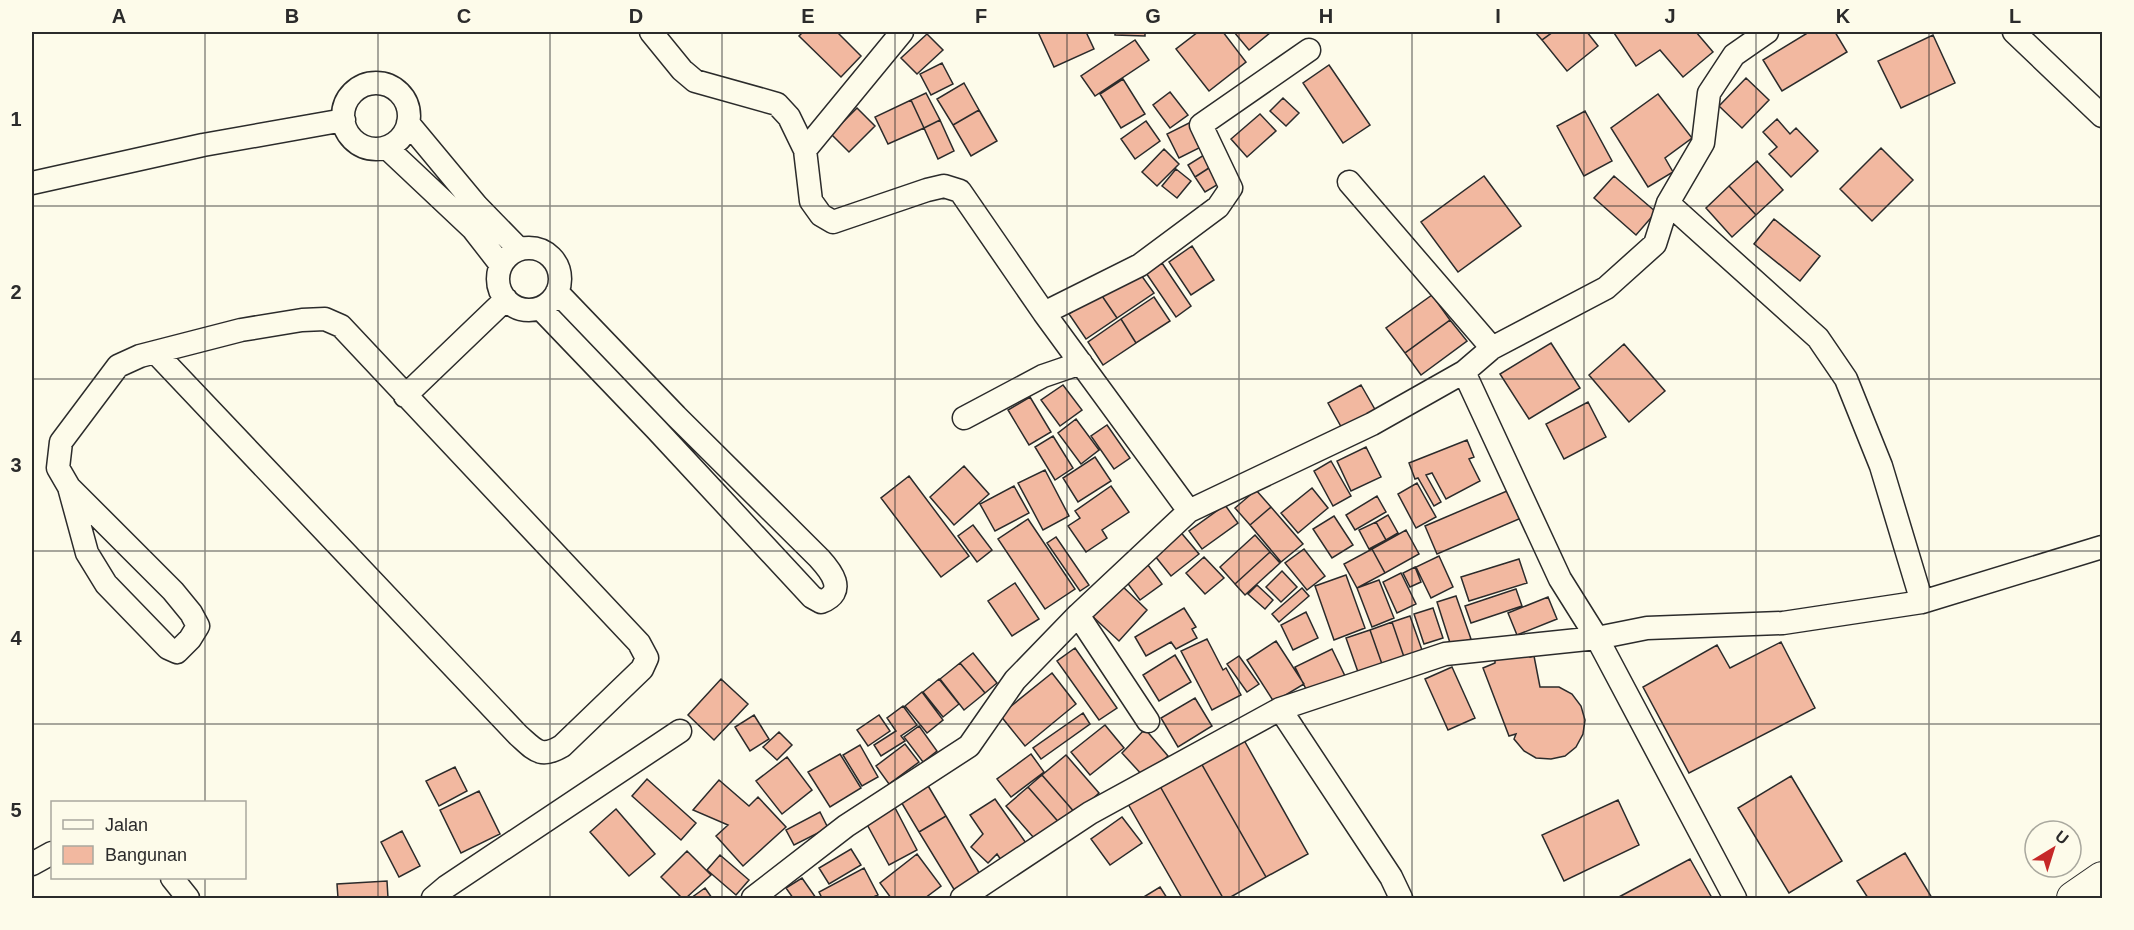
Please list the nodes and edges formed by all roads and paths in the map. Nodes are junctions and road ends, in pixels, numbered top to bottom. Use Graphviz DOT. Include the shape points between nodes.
graph roads {
  1 [pos="651,32"];
  2 [pos="902,32"];
  3 [pos="1767,32"];
  4 [pos="2014,32"];
  5 [pos="1309,50"];
  6 [pos="2103,116"];
  7 [pos="344,120"];
  8 [pos="408,123"];
  9 [pos="387,148"];
  10 [pos="805,150"];
  11 [pos="1349,182"];
  12 [pos="32,183"];
  13 [pos="1668,203"];
  14 [pos="519,249"];
  15 [pos="501,265"];
  16 [pos="557,292"];
  17 [pos="506,299"];
  18 [pos="540,308"];
  19 [pos="1044,313"];
  20 [pos="1492,348"];
  21 [pos="156,353"];
  22 [pos="1081,363"];
  23 [pos="1464,372"];
  24 [pos="405,396"];
  25 [pos="964,418"];
  26 [pos="69,487"];
  27 [pos="1189,511"];
  28 [pos="2103,546"];
  29 [pos="1922,602"];
  30 [pos="1078,615"];
  31 [pos="1597,638"];
  32 [pos="1280,709"];
  33 [pos="1148,721"];
  34 [pos="681,731"];
  35 [pos="51,854"];
  36 [pos="32,864"];
  37 [pos="2103,878"];
  38 [pos="433,898"];
  39 [pos="753,898"];
  40 [pos="962,898"];
  41 [pos="1401,898"];
  42 [pos="1735,898"];
  43 [pos="2073,898"];
  1 -- 10 [label="street" via="695,81 777,104 789,117"];
  2 -- 10 [label="street"];
  3 -- 13 [label="street" via="1734,55 1709,93 1703,143"];
  4 -- 6 [label="street"];
  5 -- 19 [label="street" via="1201,125 1231,188 1218,207 1140,265"];
  7 -- 8 [label="street" via="349,98 366,85 378,84 389,86 406,101"];
  7 -- 9 [label="street" via="354,141 364,147"];
  7 -- 12 [label="street" via="202,145"];
  8 -- 9 [label="street" via="397,143"];
  8 -- 14 [label="street" via="477,206"];
  9 -- 15 [label="street" via="473,229"];
  10 -- 19 [label="street" via="811,201 821,215 833,222 927,190 944,186 960,191"];
  11 -- 20 [label="street"];
  13 -- 20 [label="street" via="1655,244 1606,288"];
  13 -- 29 [label="street" via="1818,338 1846,379 1881,466"];
  14 -- 15 [label="street"];
  14 -- 16 [label="street" via="543,251 553,258 559,269"];
  15 -- 17 [label="street" via="500,288"];
  16 -- 18 [label="street"];
  16 -- 18 [label="street" via="819,558 836,582 829,599 821,602 812,597"];
  17 -- 18 [label="street" via="516,306"];
  17 -- 24 [label="street"];
  19 -- 22 [label="street"];
  20 -- 23 [label="street"];
  21 -- 24 [label="street" via="241,330 325,319 341,326"];
  21 -- 24 [label="street" via="518,735 536,751 550,753 642,669 647,658 639,643"];
  21 -- 26 [label="street" via="118,366 61,442 58,468"];
  22 -- 25 [label="street" via="1043,376"];
  22 -- 27 [label="street"];
  23 -- 27 [label="street" via="1372,423"];
  23 -- 31 [label="street" via="1560,579"];
  26 -- 26 [label="street" via="87,553 105,584 168,648 177,652 198,626 191,613"];
  27 -- 30 [label="street"];
  28 -- 29 [label="street"];
  29 -- 31 [label="street" via="1784,623 1647,628"];
  30 -- 33 [label="street"];
  30 -- 39 [label="street" via="1015,681 969,746 846,826"];
  31 -- 32 [label="street" via="1445,654"];
  31 -- 42 [label="street"];
  32 -- 40 [label="street" via="1090,813"];
  32 -- 41 [label="street"];
  34 -- 38 [label="street"];
  35 -- 36 [label="street"];
  37 -- 43 [label="main road"];
}
